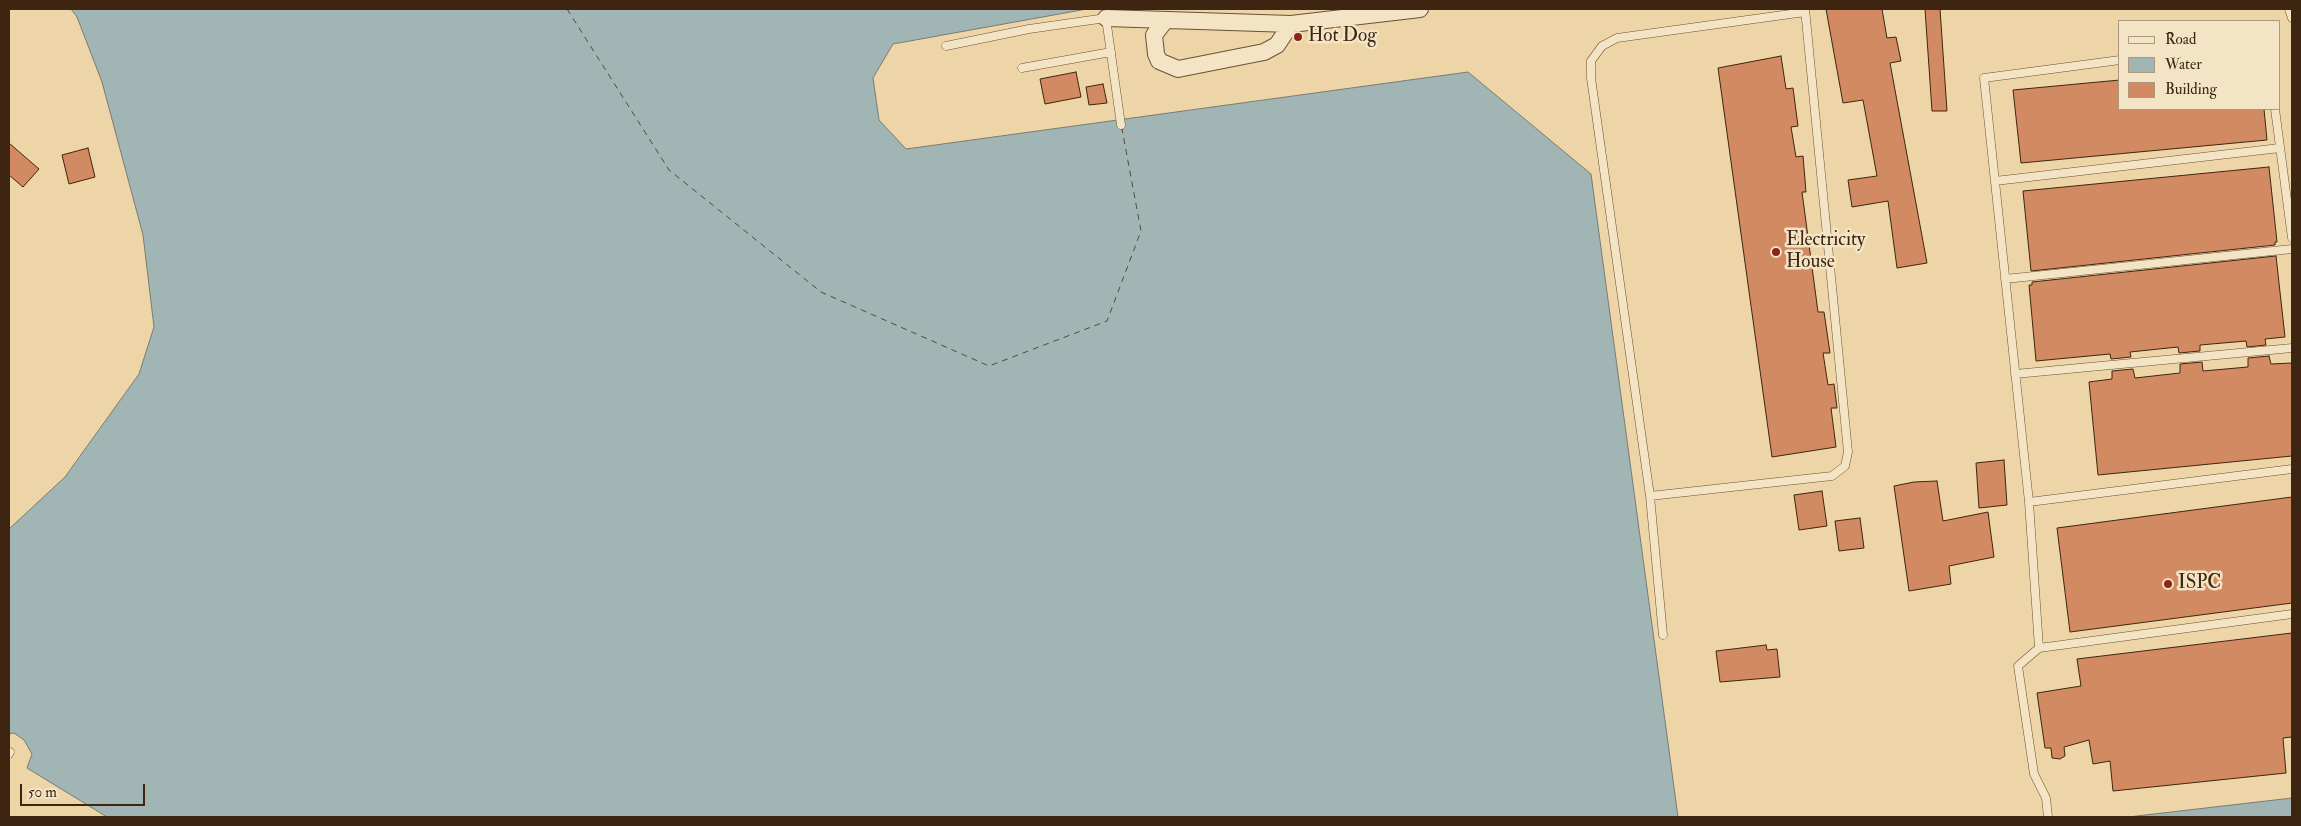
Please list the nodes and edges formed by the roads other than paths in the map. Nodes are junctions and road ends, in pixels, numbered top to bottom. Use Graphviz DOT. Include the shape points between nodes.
graph roads {
  1 [pos="1409,9"];
  2 [pos="2289,9"];
  3 [pos="1805,10"];
  4 [pos="1106,18"];
  5 [pos="2292,18"];
  6 [pos="1165,21"];
  7 [pos="1291,24"];
  8 [pos="946,46"];
  9 [pos="1111,52"];
  10 [pos="2118,60"];
  11 [pos="1022,68"];
  12 [pos="2275,110"];
  13 [pos="1121,125"];
  14 [pos="2280,148"];
  15 [pos="1995,181"];
  16 [pos="2292,238"];
  17 [pos="2292,249"];
  18 [pos="2005,279"];
  19 [pos="2292,348"];
  20 [pos="2015,374"];
  21 [pos="2292,469"];
  22 [pos="1650,496"];
  23 [pos="2028,502"];
  24 [pos="2292,614"];
  25 [pos="1663,634"];
  26 [pos="2039,648"];
  27 [pos="2048,817"];
  1 -- 7 [label="street"];
  2 -- 5 [label="lane"];
  3 -- 22 [label="lane" via="1848,452 1845,466 1832,476"];
  3 -- 22 [label="lane" via="1617,38 1602,46 1591,61"];
  4 -- 6 [label="street"];
  4 -- 8 [label="lane"];
  4 -- 9 [label="lane"];
  6 -- 7 [label="street"];
  6 -- 7 [label="street" via="1154,35 1156,54 1159,61 1178,69 1264,52 1276,45"];
  9 -- 11 [label="lane"];
  9 -- 13 [label="lane"];
  10 -- 15 [label="lane" via="1984,78"];
  12 -- 14 [label="lane"];
  14 -- 15 [label="lane"];
  14 -- 16 [label="lane"];
  15 -- 18 [label="lane"];
  17 -- 18 [label="lane"];
  18 -- 20 [label="lane"];
  19 -- 20 [label="lane"];
  20 -- 23 [label="lane"];
  21 -- 23 [label="lane"];
  22 -- 25 [label="lane"];
  23 -- 26 [label="lane"];
  24 -- 26 [label="lane"];
  26 -- 27 [label="lane" via="2018,666 2034,774 2046,798"];
}
